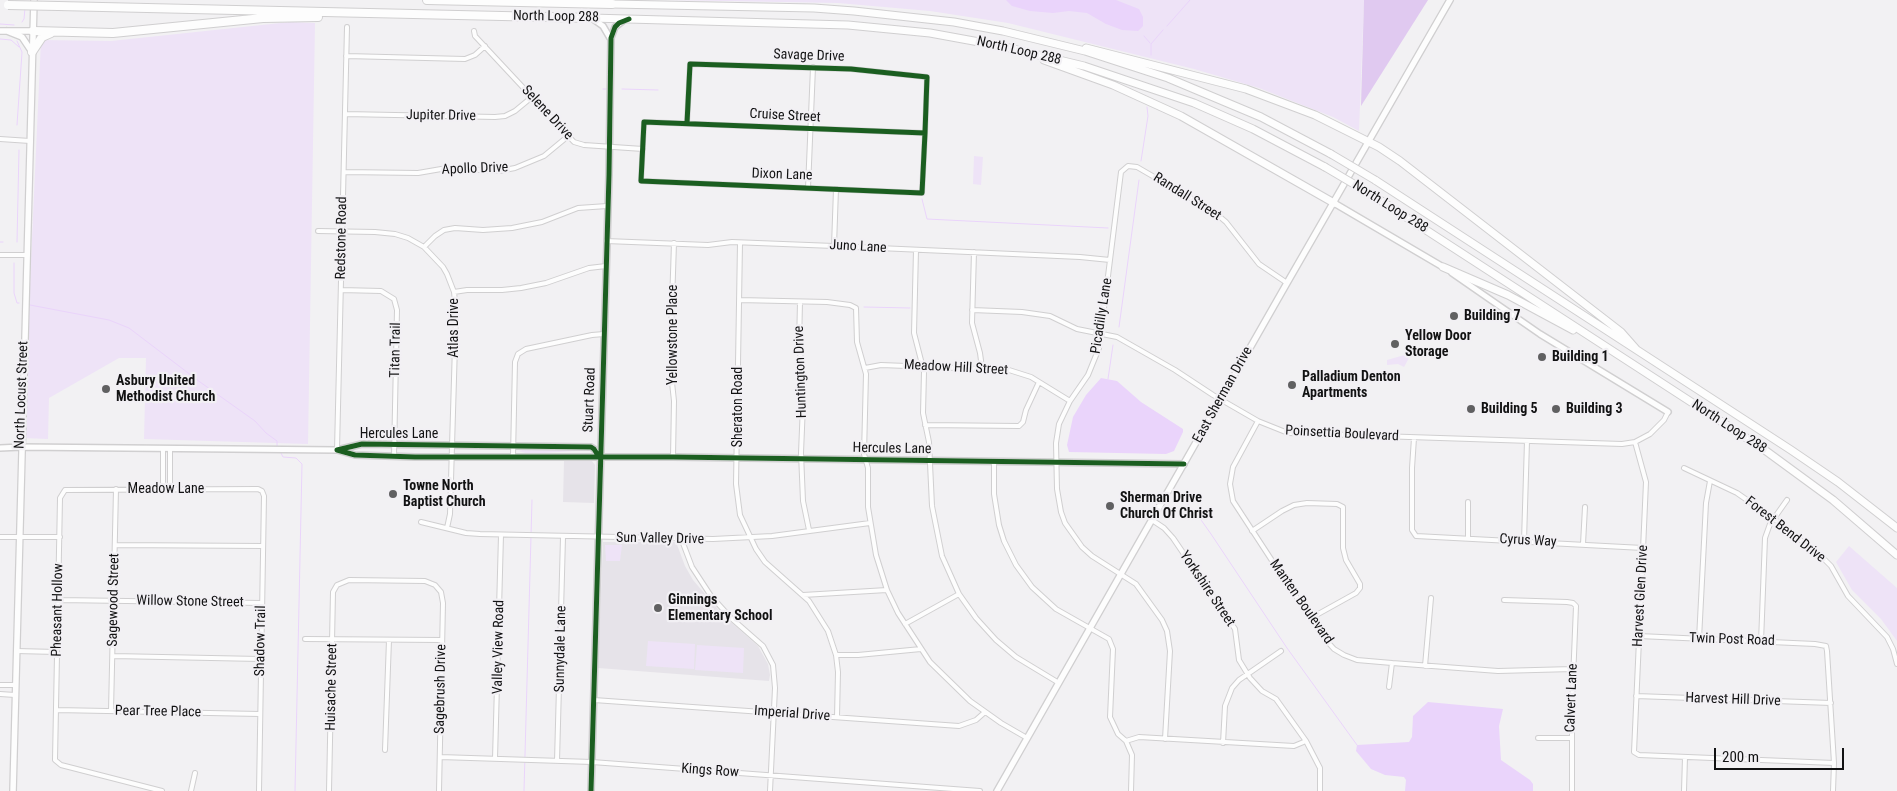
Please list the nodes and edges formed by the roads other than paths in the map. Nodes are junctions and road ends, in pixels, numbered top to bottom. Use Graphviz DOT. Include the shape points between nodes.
graph roads {
  1 [pos="34,0"];
  2 [pos="427,0"];
  3 [pos="1450,0"];
  4 [pos="612,2"];
  5 [pos="4,5"];
  6 [pos="407,14"];
  7 [pos="591,18"];
  8 [pos="629,19"];
  9 [pos="347,27"];
  10 [pos="3,31"];
  11 [pos="33,31"];
  12 [pos="474,31"];
  13 [pos="56,32"];
  14 [pos="611,38"];
  15 [pos="1051,42"];
  16 [pos="485,46"];
  17 [pos="1001,46"];
  18 [pos="32,52"];
  19 [pos="346,56"];
  20 [pos="813,67"];
  21 [pos="532,97"];
  22 [pos="345,114"];
  23 [pos="688,123"];
  24 [pos="810,129"];
  25 [pos="925,133"];
  26 [pos="567,137"];
  27 [pos="0,139"];
  28 [pos="30,140"];
  29 [pos="1369,141"];
  30 [pos="609,147"];
  31 [pos="643,150"];
  32 [pos="1123,170"];
  33 [pos="344,172"];
  34 [pos="808,188"];
  35 [pos="836,189"];
  36 [pos="1334,203"];
  37 [pos="607,206"];
  38 [pos="318,231"];
  39 [pos="343,232"];
  40 [pos="606,241"];
  41 [pos="674,243"];
  42 [pos="740,243"];
  43 [pos="834,246"];
  44 [pos="424,247"];
  45 [pos="916,250"];
  46 [pos="974,252"];
  47 [pos="0,255"];
  48 [pos="26,255"];
  49 [pos="1110,260"];
  50 [pos="606,266"];
  51 [pos="1444,267"];
  52 [pos="1286,283"];
  53 [pos="342,290"];
  54 [pos="454,292"];
  55 [pos="739,300"];
  56 [pos="800,302"];
  57 [pos="972,310"];
  58 [pos="1101,332"];
  59 [pos="604,334"];
  60 [pos="1636,349"];
  61 [pos="1614,352"];
  62 [pos="923,366"];
  63 [pos="865,368"];
  64 [pos="982,368"];
  65 [pos="1039,382"];
  66 [pos="1221,400"];
  67 [pos="1070,401"];
  68 [pos="1668,412"];
  69 [pos="1258,421"];
  70 [pos="925,424"];
  71 [pos="1414,438"];
  72 [pos="1527,441"];
  73 [pos="1635,442"];
  74 [pos="394,445"];
  75 [pos="452,445"];
  76 [pos="513,446"];
  77 [pos="21,447"];
  78 [pos="0,448"];
  79 [pos="163,449"];
  80 [pos="170,449"];
  81 [pos="337,450"];
  82 [pos="394,456"];
  83 [pos="451,456"];
  84 [pos="513,456"];
  85 [pos="599,457"];
  86 [pos="673,457"];
  87 [pos="737,458"];
  88 [pos="801,459"];
  89 [pos="866,460"];
  90 [pos="930,461"];
  91 [pos="994,462"];
  92 [pos="1056,462"];
  93 [pos="1184,464"];
  94 [pos="1684,468"];
  95 [pos="1710,481"];
  96 [pos="70,489"];
  97 [pos="116,489"];
  98 [pos="163,490"];
  99 [pos="170,490"];
  100 [pos="262,491"];
  101 [pos="1787,500"];
  102 [pos="1468,502"];
  103 [pos="1585,507"];
  104 [pos="1774,518"];
  105 [pos="1151,520"];
  106 [pos="422,522"];
  107 [pos="870,523"];
  108 [pos="448,528"];
  109 [pos="1897,528"];
  110 [pos="809,530"];
  111 [pos="1252,531"];
  112 [pos="501,535"];
  113 [pos="18,536"];
  114 [pos="0,537"];
  115 [pos="60,537"];
  116 [pos="563,537"];
  117 [pos="597,538"];
  118 [pos="681,538"];
  119 [pos="750,538"];
  120 [pos="1468,538"];
  121 [pos="1524,541"];
  122 [pos="1583,544"];
  123 [pos="115,545"];
  124 [pos="263,546"];
  125 [pos="1643,548"];
  126 [pos="1897,555"];
  127 [pos="1122,573"];
  128 [pos="337,584"];
  129 [pos="887,590"];
  130 [pos="960,594"];
  131 [pos="803,595"];
  132 [pos="1431,598"];
  133 [pos="58,600"];
  134 [pos="114,600"];
  135 [pos="1504,600"];
  136 [pos="262,602"];
  137 [pos="1311,618"];
  138 [pos="905,624"];
  139 [pos="1091,628"];
  140 [pos="1639,636"];
  141 [pos="305,639"];
  142 [pos="333,639"];
  143 [pos="1699,639"];
  144 [pos="389,640"];
  145 [pos="442,640"];
  146 [pos="1760,642"];
  147 [pos="921,649"];
  148 [pos="16,651"];
  149 [pos="1281,651"];
  150 [pos="57,652"];
  151 [pos="836,655"];
  152 [pos="113,656"];
  153 [pos="260,659"];
  154 [pos="1392,663"];
  155 [pos="1897,664"];
  156 [pos="1425,666"];
  157 [pos="1573,669"];
  158 [pos="1247,674"];
  159 [pos="1059,683"];
  160 [pos="0,685"];
  161 [pos="15,685"];
  162 [pos="1390,687"];
  163 [pos="0,694"];
  164 [pos="15,695"];
  165 [pos="1636,696"];
  166 [pos="594,700"];
  167 [pos="1831,703"];
  168 [pos="56,710"];
  169 [pos="111,711"];
  170 [pos="774,712"];
  171 [pos="985,712"];
  172 [pos="260,714"];
  173 [pos="837,717"];
  174 [pos="1027,738"];
  175 [pos="1538,738"];
  176 [pos="1571,738"];
  177 [pos="1166,739"];
  178 [pos="1126,741"];
  179 [pos="1306,741"];
  180 [pos="1223,742"];
  181 [pos="385,750"];
  182 [pos="440,757"];
  183 [pos="1685,757"];
  184 [pos="495,759"];
  185 [pos="557,761"];
  186 [pos="592,762"];
  187 [pos="1834,763"];
  188 [pos="195,773"];
  189 [pos="770,776"];
  190 [pos="12,791"];
  191 [pos="162,791"];
  192 [pos="191,791"];
  193 [pos="259,791"];
  194 [pos="329,791"];
  195 [pos="439,791"];
  196 [pos="591,791"];
  197 [pos="770,791"];
  198 [pos="980,791"];
  199 [pos="997,791"];
  200 [pos="1131,791"];
  201 [pos="1320,791"];
  202 [pos="1572,791"];
  203 [pos="1684,791"];
  204 [pos="1833,791"];
  1 -- 11 [label="main road, North Locust Street"];
  2 -- 4 [label="highway, North Loop 288"];
  3 -- 29 [label="main road, East Sherman Drive"];
  4 -- 15 [label="highway, North Loop 288" via="854,11 954,22"];
  5 -- 6 [label="highway, North Loop 288, bridge"];
  6 -- 7 [label="highway, North Loop 288"];
  6 -- 13 [label="highway" via="278,17 113,33"];
  7 -- 8 [label="highway, North Loop 288"];
  7 -- 14 [label="street" via="604,26"];
  8 -- 14 [label="street" via="619,23"];
  8 -- 17 [label="highway, North Loop 288" via="858,25 930,33"];
  9 -- 19 [label="street, Redstone Road"];
  10 -- 11 [label="main road"];
  10 -- 18 [label="main road" via="22,37"];
  11 -- 13 [label="highway"];
  11 -- 18 [label="main road, North Locust Street"];
  12 -- 16 [label="street, Selene Drive"];
  13 -- 18 [label="highway" via="42,37"];
  14 -- 30 [label="street, Stuart Road"];
  15 -- 29 [label="highway" via="1098,50 1246,89 1315,115"];
  15 -- 60 [label="highway, North Loop 288, bridge" via="1142,69 1204,93 1261,117 1332,154"];
  16 -- 19 [label="street" via="465,59"];
  16 -- 21 [label="street, Selene Drive"];
  17 -- 36 [label="highway" via="1088,74 1150,101"];
  17 -- 61 [label="highway, North Loop 288, bridge" via="1084,66 1181,98 1253,129 1325,166"];
  18 -- 28 [label="main road, North Locust Street"];
  19 -- 22 [label="street, Redstone Road"];
  20 -- 23 [label="street, Savage Drive" via="690,64"];
  20 -- 24 [label="street"];
  20 -- 25 [label="street, Savage Drive" via="927,77"];
  21 -- 22 [label="street, Jupiter Drive" via="515,111 495,117"];
  21 -- 26 [label="street, Selene Drive"];
  22 -- 33 [label="street, Redstone Road"];
  23 -- 24 [label="street, Cruise Street"];
  23 -- 31 [label="street, Cruise Street" via="644,122"];
  24 -- 25 [label="street, Cruise Street"];
  24 -- 34 [label="street"];
  25 -- 35 [label="street, Dixon Lane" via="922,193"];
  26 -- 30 [label="street, Selene Drive" via="584,145"];
  26 -- 33 [label="street, Apollo Drive" via="544,156 499,171 447,168 418,174"];
  27 -- 28 [label="street"];
  28 -- 48 [label="main road, North Locust Street"];
  29 -- 36 [label="main road, East Sherman Drive"];
  29 -- 60 [label="highway" via="1400,161 1620,332"];
  30 -- 31 [label="street, Selene Drive"];
  30 -- 37 [label="street, Stuart Road"];
  31 -- 34 [label="street, Dixon Lane" via="641,180"];
  32 -- 49 [label="street, Picadilly Lane"];
  32 -- 52 [label="street, Randall Street" via="1128,166 1137,167 1213,211 1226,222 1259,264"];
  33 -- 39 [label="street, Redstone Road"];
  34 -- 35 [label="street, Dixon Lane"];
  35 -- 43 [label="street"];
  36 -- 51 [label="main road, North Loop 288"];
  36 -- 52 [label="main road, East Sherman Drive"];
  37 -- 40 [label="street, Stuart Road"];
  37 -- 44 [label="street" via="578,208 542,222 512,228 444,230"];
  38 -- 39 [label="street, Atlas Drive"];
  39 -- 44 [label="street, Atlas Drive" via="395,234"];
  39 -- 53 [label="street, Redstone Road"];
  40 -- 41 [label="street, Juno Lane"];
  40 -- 50 [label="street, Stuart Road"];
  41 -- 42 [label="street, Juno Lane"];
  41 -- 86 [label="street, Yellowstone Place" via="670,364 674,401"];
  42 -- 43 [label="street, Juno Lane"];
  42 -- 55 [label="street, Sheraton Road"];
  43 -- 45 [label="street, Juno Lane"];
  44 -- 54 [label="street, Atlas Drive" via="443,266"];
  45 -- 46 [label="street, Juno Lane"];
  45 -- 62 [label="street" via="914,333"];
  46 -- 49 [label="street, Juno Lane"];
  46 -- 57 [label="street"];
  47 -- 48 [label="street"];
  48 -- 77 [label="main road, North Locust Street"];
  49 -- 58 [label="street, Picadilly Lane"];
  50 -- 54 [label="street" via="521,288"];
  50 -- 59 [label="street, Stuart Road"];
  51 -- 61 [label="highway" via="1508,295"];
  51 -- 68 [label="street, North Loop 288" via="1540,334"];
  52 -- 66 [label="main road, East Sherman Drive"];
  53 -- 74 [label="street, Titan Trail" via="381,291 394,299 397,310"];
  53 -- 81 [label="street, Redstone Road"];
  54 -- 75 [label="street, Atlas Drive"];
  55 -- 56 [label="street"];
  55 -- 87 [label="street, Sheraton Road"];
  56 -- 63 [label="street" via="828,302 855,307 857,342"];
  56 -- 88 [label="street, Huntington Drive" via="799,346 804,380"];
  57 -- 58 [label="street, Poinsettia Boulevard" via="1041,315 1056,318 1077,329"];
  57 -- 64 [label="street"];
  58 -- 66 [label="street, Poinsettia Boulevard" via="1122,339"];
  58 -- 67 [label="street, Picadilly Lane" via="1093,366"];
  59 -- 76 [label="street" via="526,349 518,354 515,362"];
  59 -- 85 [label="street, Stuart Road"];
  60 -- 109 [label="highway, North Loop 288" via="1838,482"];
  61 -- 126 [label="highway, North Loop 288" via="1797,472"];
  62 -- 63 [label="street, Meadow Hill Street"];
  62 -- 64 [label="street, Meadow Hill Street"];
  62 -- 70 [label="street"];
  63 -- 89 [label="street"];
  64 -- 65 [label="street, Meadow Hill Street" via="1009,370"];
  65 -- 67 [label="street, Meadow Hill Street"];
  65 -- 70 [label="street" via="1019,426"];
  66 -- 69 [label="street, Poinsettia Boulevard"];
  66 -- 93 [label="main road, East Sherman Drive"];
  67 -- 92 [label="street, Picadilly Lane" via="1060,419"];
  68 -- 73 [label="street, Poinsettia Boulevard" via="1656,429"];
  69 -- 71 [label="street, Poinsettia Boulevard" via="1281,432 1295,434"];
  69 -- 111 [label="street, Manten Boulevard" via="1233,465 1230,484 1234,503"];
  70 -- 90 [label="street"];
  71 -- 72 [label="street, Poinsettia Boulevard"];
  71 -- 120 [label="street, Cyrus Way" via="1414,535"];
  72 -- 73 [label="street, Poinsettia Boulevard"];
  72 -- 121 [label="street"];
  73 -- 125 [label="street, Harvest Glen Drive" via="1646,482"];
  74 -- 75 [label="street, Hercules Lane"];
  74 -- 81 [label="street, Hercules Lane" via="362,444"];
  74 -- 82 [label="street, Titan Trail"];
  75 -- 76 [label="street, Hercules Lane"];
  75 -- 83 [label="street, Atlas Drive"];
  76 -- 84 [label="street"];
  76 -- 85 [label="street, Hercules Lane" via="590,447"];
  77 -- 78 [label="street, Hercules Lane"];
  77 -- 79 [label="street, Hercules Lane"];
  77 -- 113 [label="main road, North Locust Street"];
  79 -- 80 [label="street, Hercules Lane"];
  79 -- 98 [label="street"];
  80 -- 81 [label="street, Hercules Lane"];
  80 -- 99 [label="street"];
  81 -- 82 [label="street, Hercules Lane" via="355,456"];
  82 -- 83 [label="street, Hercules Lane"];
  83 -- 84 [label="street, Hercules Lane"];
  83 -- 108 [label="street, Atlas Drive"];
  84 -- 85 [label="street, Hercules Lane"];
  85 -- 86 [label="street, Hercules Lane"];
  85 -- 117 [label="street, Stuart Road"];
  86 -- 87 [label="street, Hercules Lane"];
  87 -- 88 [label="street, Hercules Lane"];
  87 -- 119 [label="street, Sheraton Road" via="740,515"];
  88 -- 89 [label="street, Hercules Lane"];
  88 -- 110 [label="street, Huntington Drive" via="803,501"];
  89 -- 90 [label="street, Hercules Lane"];
  89 -- 107 [label="street"];
  90 -- 91 [label="street, Hercules Lane"];
  90 -- 130 [label="street" via="935,525 942,556"];
  91 -- 92 [label="street, Hercules Lane"];
  91 -- 139 [label="street" via="994,494 999,525 1016,565 1032,587 1056,609"];
  92 -- 93 [label="street, Hercules Lane"];
  92 -- 127 [label="street, Picadilly Lane" via="1059,505 1070,532 1092,556"];
  93 -- 105 [label="main road, East Sherman Drive"];
  94 -- 95 [label="street, Forest Bend Drive"];
  95 -- 104 [label="street, Forest Bend Drive" via="1736,492"];
  95 -- 143 [label="street"];
  96 -- 97 [label="street, Meadow Lane"];
  96 -- 115 [label="street, Pheasant Hollow" via="65,490 60,498"];
  97 -- 98 [label="street, Meadow Lane"];
  97 -- 123 [label="street, Sagewood Street"];
  98 -- 99 [label="street, Meadow Lane"];
  99 -- 100 [label="street, Meadow Lane"];
  100 -- 124 [label="street, Shadow Trail"];
  101 -- 104 [label="street"];
  102 -- 120 [label="street"];
  103 -- 122 [label="street"];
  104 -- 146 [label="street" via="1764,543"];
  104 -- 155 [label="street, Forest Bend Drive" via="1827,562 1848,596 1887,638"];
  105 -- 127 [label="main road, East Sherman Drive"];
  105 -- 158 [label="street, Yorkshire Street" via="1173,538 1234,628 1239,660"];
  106 -- 108 [label="street, Sun Valley Drive"];
  107 -- 110 [label="street, Sun Valley Drive"];
  107 -- 129 [label="street"];
  108 -- 112 [label="street, Sun Valley Drive"];
  110 -- 119 [label="street, Sun Valley Drive"];
  111 -- 137 [label="street, Manten Boulevard"];
  111 -- 137 [label="street" via="1294,505 1337,504 1344,507 1343,548 1360,588"];
  112 -- 116 [label="street, Sun Valley Drive"];
  112 -- 184 [label="street, Valley View Road"];
  113 -- 114 [label="street"];
  113 -- 115 [label="street"];
  113 -- 148 [label="main road, North Locust Street"];
  115 -- 133 [label="street, Pheasant Hollow"];
  116 -- 117 [label="street, Sun Valley Drive"];
  116 -- 185 [label="street, Sunnydale Lane"];
  117 -- 118 [label="street, Sun Valley Drive"];
  117 -- 166 [label="street, Stuart Road"];
  118 -- 119 [label="street, Sun Valley Drive"];
  118 -- 170 [label="street" via="692,567 711,596 768,653 775,675"];
  119 -- 131 [label="street, Sheraton Road" via="765,562"];
  120 -- 121 [label="street, Cyrus Way"];
  121 -- 122 [label="street, Cyrus Way"];
  122 -- 125 [label="street, Cyrus Way"];
  123 -- 124 [label="street"];
  123 -- 134 [label="street, Sagewood Street"];
  124 -- 136 [label="street, Shadow Trail"];
  125 -- 140 [label="street, Harvest Glen Drive"];
  127 -- 139 [label="main road, East Sherman Drive"];
  127 -- 177 [label="street, Picadilly Lane" via="1136,584 1162,620 1170,639"];
  128 -- 142 [label="street, Huisache Street" via="333,592"];
  128 -- 145 [label="street, Sagebrush Drive" via="349,580 425,581 435,584 442,592"];
  129 -- 131 [label="street"];
  129 -- 138 [label="street"];
  130 -- 138 [label="street"];
  130 -- 159 [label="street" via="976,618 1002,646"];
  131 -- 151 [label="street, Sheraton Road" via="822,621"];
  132 -- 156 [label="street"];
  133 -- 134 [label="street, Willow Stone Street"];
  133 -- 150 [label="street, Pheasant Hollow"];
  134 -- 136 [label="street, Willow Stone Street"];
  134 -- 152 [label="street, Sagewood Street"];
  135 -- 157 [label="street, Calvert Lane" via="1575,605"];
  136 -- 153 [label="street, Shadow Trail"];
  137 -- 154 [label="street, Manten Boulevard" via="1329,644 1341,654 1356,660"];
  138 -- 147 [label="street"];
  139 -- 159 [label="main road, East Sherman Drive"];
  139 -- 178 [label="street" via="1107,636 1113,649 1110,716 1118,734"];
  140 -- 143 [label="street, Twin Post Road"];
  140 -- 165 [label="street, Harvest Glen Drive"];
  141 -- 142 [label="street"];
  142 -- 144 [label="street"];
  142 -- 194 [label="street, Huisache Street"];
  143 -- 146 [label="street, Twin Post Road"];
  144 -- 145 [label="street"];
  144 -- 181 [label="street"];
  145 -- 182 [label="street, Sagebrush Drive"];
  146 -- 167 [label="street, Twin Post Road" via="1826,646"];
  147 -- 151 [label="street"];
  147 -- 171 [label="street" via="950,683"];
  148 -- 150 [label="street"];
  148 -- 161 [label="main road, North Locust Street"];
  149 -- 158 [label="street"];
  150 -- 168 [label="street, Pheasant Hollow"];
  151 -- 173 [label="street, Sheraton Road"];
  152 -- 153 [label="street"];
  152 -- 169 [label="street, Sagewood Street"];
  153 -- 172 [label="street, Shadow Trail"];
  154 -- 156 [label="street, Manten Boulevard"];
  154 -- 162 [label="street"];
  156 -- 157 [label="street, Manten Boulevard" via="1498,671"];
  157 -- 176 [label="street, Calvert Lane"];
  158 -- 179 [label="street, Yorkshire Street" via="1258,687 1276,699"];
  158 -- 180 [label="street" via="1235,684 1227,698"];
  159 -- 174 [label="main road, East Sherman Drive"];
  160 -- 161 [label="street"];
  161 -- 164 [label="main road, North Locust Street"];
  163 -- 164 [label="street"];
  164 -- 190 [label="main road, North Locust Street"];
  165 -- 167 [label="street, Harvest Hill Drive"];
  165 -- 183 [label="street, Harvest Glen Drive" via="1634,752"];
  166 -- 170 [label="street, Imperial Drive"];
  166 -- 186 [label="street, Stuart Road"];
  167 -- 187 [label="street"];
  168 -- 169 [label="street, Pear Tree Place"];
  168 -- 191 [label="street, Pheasant Hollow" via="55,760 61,765"];
  169 -- 172 [label="street, Pear Tree Place"];
  170 -- 173 [label="street, Imperial Drive"];
  170 -- 189 [label="street"];
  171 -- 173 [label="street, Imperial Drive" via="976,720 959,726"];
  171 -- 174 [label="street"];
  172 -- 193 [label="street, Shadow Trail"];
  174 -- 199 [label="main road, East Sherman Drive"];
  175 -- 176 [label="street"];
  176 -- 202 [label="street, Calvert Lane"];
  177 -- 178 [label="street" via="1139,737"];
  177 -- 180 [label="street"];
  178 -- 200 [label="street" via="1132,755"];
  179 -- 180 [label="street" via="1294,746"];
  179 -- 201 [label="street, Yorkshire Street" via="1320,768"];
  182 -- 184 [label="street, Kings Row"];
  182 -- 195 [label="street, Sagebrush Drive"];
  183 -- 187 [label="street"];
  183 -- 203 [label="street"];
  184 -- 185 [label="street, Kings Row"];
  185 -- 186 [label="street, Kings Row"];
  186 -- 189 [label="street, Kings Row"];
  186 -- 196 [label="street, Stuart Road"];
  187 -- 204 [label="street"];
  188 -- 192 [label="street"];
  189 -- 197 [label="street"];
  189 -- 198 [label="street, Kings Row"];
}
